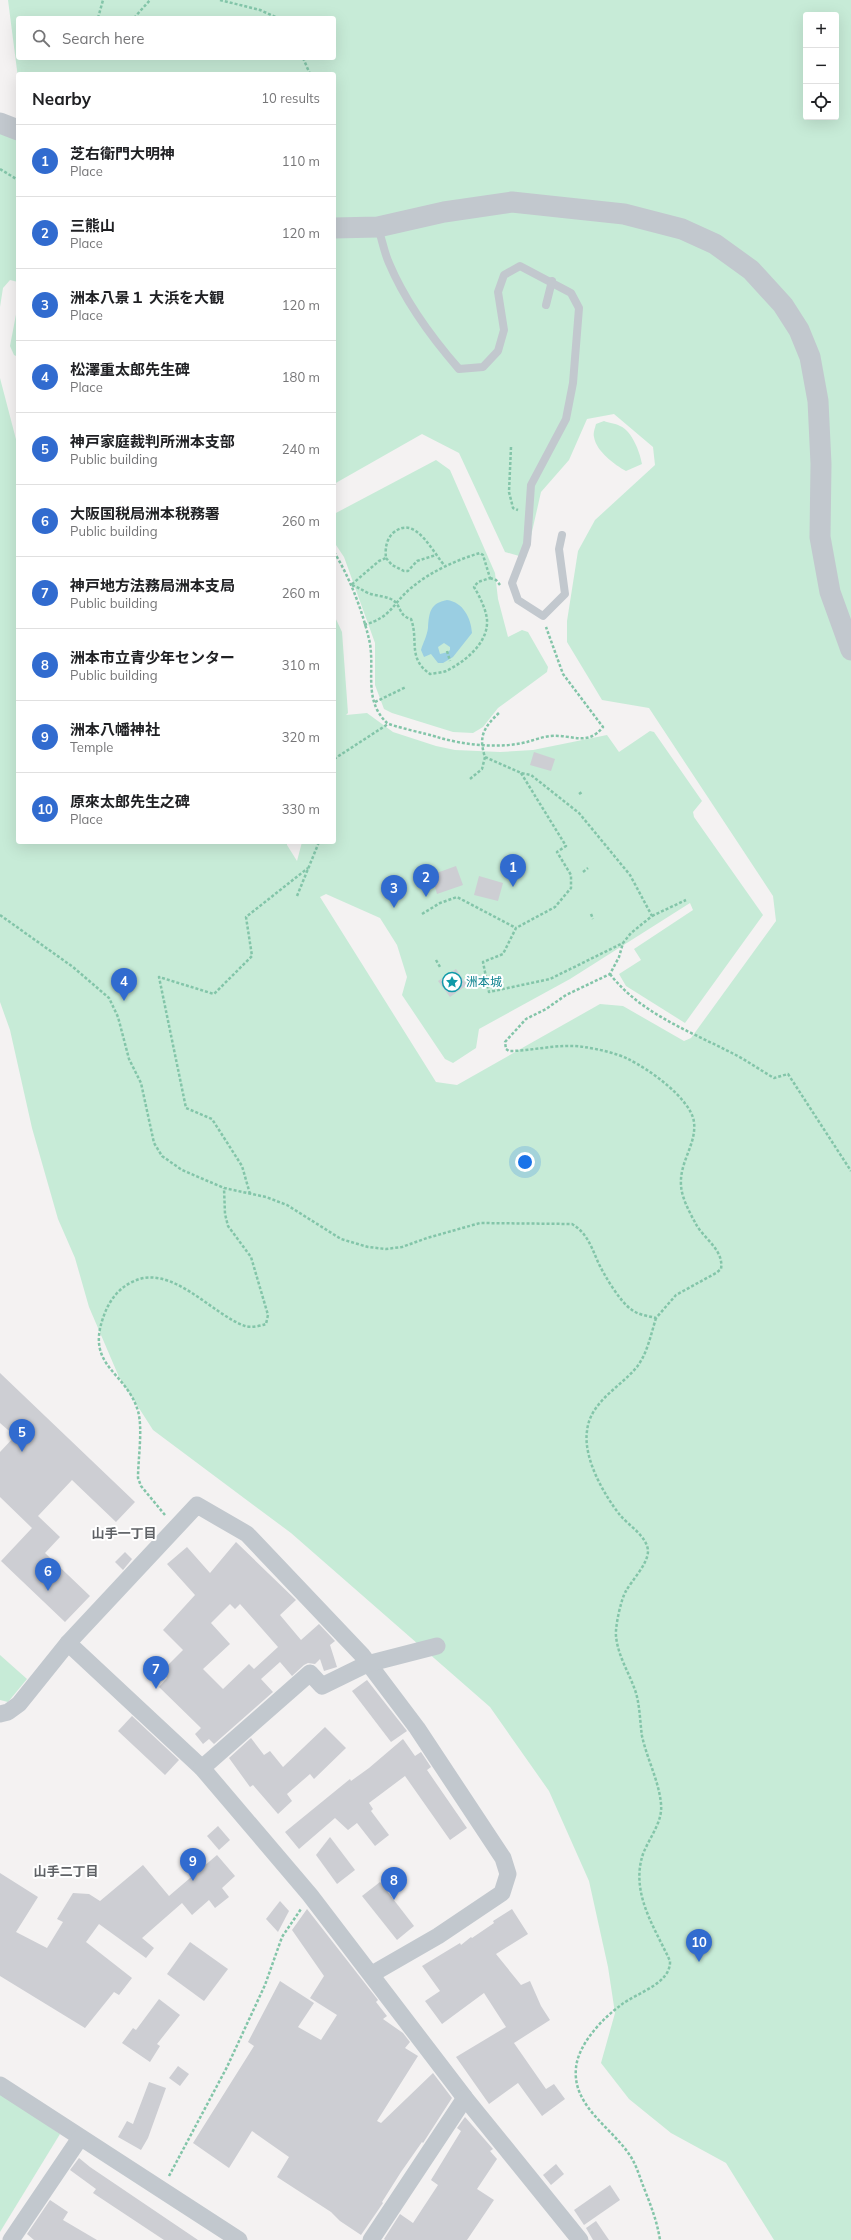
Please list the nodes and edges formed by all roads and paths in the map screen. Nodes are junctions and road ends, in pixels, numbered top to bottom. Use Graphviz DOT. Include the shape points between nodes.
graph roads {
  1 [pos="103,0"];
  2 [pos="150,0"];
  3 [pos="220,0"];
  4 [pos="99,16"];
  5 [pos="136,16"];
  6 [pos="274,16"];
  7 [pos="304,60"];
  8 [pos="309,72"];
  9 [pos="0,123"];
  10 [pos="16,129"];
  11 [pos="0,169"];
  12 [pos="16,179"];
  13 [pos="378,227"];
  14 [pos="336,228"];
  15 [pos="552,281"];
  16 [pos="546,305"];
  17 [pos="511,447"];
  18 [pos="529,514"];
  19 [pos="562,535"];
  20 [pos="436,555"];
  21 [pos="336,556"];
  22 [pos="386,558"];
  23 [pos="446,567"];
  24 [pos="490,578"];
  25 [pos="496,580"];
  26 [pos="351,585"];
  27 [pos="397,604"];
  28 [pos="543,616"];
  29 [pos="364,625"];
  30 [pos="851,650"];
  31 [pos="446,652"];
  32 [pos="450,661"];
  33 [pos="406,687"];
  34 [pos="375,702"];
  35 [pos="500,712"];
  36 [pos="388,724"];
  37 [pos="481,746"];
  38 [pos="485,757"];
  39 [pos="336,758"];
  40 [pos="521,773"];
  41 [pos="470,779"];
  42 [pos="582,792"];
  43 [pos="579,794"];
  44 [pos="318,844"];
  45 [pos="308,868"];
  46 [pos="588,868"];
  47 [pos="582,872"];
  48 [pos="297,896"];
  49 [pos="686,900"];
  50 [pos="422,914"];
  51 [pos="590,914"];
  52 [pos="0,915"];
  53 [pos="652,916"];
  54 [pos="593,919"];
  55 [pos="516,928"];
  56 [pos="624,943"];
  57 [pos="436,960"];
  58 [pos="440,967"];
  59 [pos="610,974"];
  60 [pos="851,1171"];
  61 [pos="224,1188"];
  62 [pos="250,1194"];
  63 [pos="656,1318"];
  64 [pos="176,1528"];
  65 [pos="68,1643"];
  66 [pos="437,1646"];
  67 [pos="367,1664"];
  68 [pos="0,1714"];
  69 [pos="202,1768"];
  70 [pos="310,1895"];
  71 [pos="372,1974"];
  72 [pos="0,2085"];
  73 [pos="465,2098"];
  74 [pos="80,2138"];
  75 [pos="162,2190"];
  76 [pos="10,2240"];
  77 [pos="239,2240"];
  78 [pos="371,2240"];
  79 [pos="580,2240"];
  80 [pos="660,2240"];
  1 -- 4 [label="path"];
  2 -- 5 [label="path"];
  3 -- 6 [label="path"];
  7 -- 8 [label="path"];
  9 -- 10 [label="street"];
  11 -- 12 [label="path"];
  13 -- 14 [label="street"];
  13 -- 15 [label="lane" via="389,263 412,305 437,344 459,369 483,367 498,351 504,330 498,292 504,275 520,266"];
  13 -- 30 [label="street" via="444,212 512,202 624,214 682,229 715,244 751,270 783,305 810,357 818,401 821,464 820,537 830,592"];
  15 -- 16 [label="lane"];
  15 -- 18 [label="lane" via="572,293 579,308 573,383 566,419 531,486"];
  17 -- 18 [label="path" via="510,503 513,508"];
  18 -- 28 [label="lane" via="527,544 512,582 518,600"];
  19 -- 28 [label="lane" via="559,549 565,594"];
  20 -- 22 [label="path" via="417,561 404,572"];
  20 -- 22 [label="path" via="422,534 406,528 394,532 388,539"];
  20 -- 23 [label="path"];
  21 -- 26 [label="path"];
  22 -- 26 [label="path"];
  23 -- 24 [label="path" via="480,553 483,555"];
  23 -- 27 [label="path" via="412,587"];
  24 -- 25 [label="path"];
  24 -- 27 [label="path" via="478,582 474,587 488,624 484,635 476,649 445,672 430,674 423,669 414,650 413,623 399,612"];
  26 -- 27 [label="path" via="368,593 381,595"];
  26 -- 29 [label="path"];
  27 -- 29 [label="path" via="381,619"];
  28 -- 37 [label="path" via="563,674 603,727 589,738 551,736 522,743"];
  29 -- 34 [label="path" via="369,640 370,687"];
  31 -- 32 [label="path"];
  33 -- 34 [label="path"];
  34 -- 36 [label="path" via="377,711"];
  35 -- 37 [label="path" via="483,733"];
  36 -- 37 [label="path" via="448,741"];
  36 -- 39 [label="path"];
  37 -- 38 [label="path"];
  38 -- 40 [label="path"];
  38 -- 41 [label="path" via="482,769"];
  40 -- 53 [label="path" via="531,775 579,813 630,875"];
  40 -- 55 [label="path" via="566,846 557,852 572,875 571,888 555,907"];
  42 -- 43 [label="path"];
  44 -- 45 [label="path"];
  45 -- 48 [label="path"];
  45 -- 62 [label="path" via="246,917 252,956 214,994 159,977 186,1108 212,1119 242,1166"];
  46 -- 47 [label="path"];
  49 -- 53 [label="path"];
  50 -- 55 [label="path" via="440,903 457,897"];
  51 -- 54 [label="path"];
  52 -- 61 [label="path" via="73,967 109,998 118,1017 129,1059 141,1083 154,1143 162,1156 182,1170"];
  53 -- 56 [label="path" via="631,933"];
  55 -- 56 [label="path" via="504,954 483,962 489,992 550,980"];
  56 -- 59 [label="path" via="620,957"];
  57 -- 58 [label="path"];
  59 -- 60 [label="path" via="632,998 673,1024 734,1054 774,1078 788,1074"];
  59 -- 63 [label="path" via="566,995 526,1019 505,1042 509,1051 584,1047 628,1059 676,1093 688,1106 694,1122 692,1139 683,1164 683,1196 698,1227 720,1255 722,1263 721,1269 716,1273 676,1295"];
  61 -- 62 [label="path"];
  61 -- 64 [label="path" via="228,1226 251,1257 268,1315 266,1324 246,1327 174,1283 154,1277 139,1278 125,1285 114,1296 106,1308 98,1334 99,1351 106,1365 130,1393 138,1413 138,1478 141,1486"];
  62 -- 63 [label="path" via="287,1205 341,1239 386,1249 402,1247 480,1223 572,1224 582,1229 598,1263 631,1310"];
  63 -- 80 [label="path" via="649,1342 637,1367 603,1398 588,1423 586,1434 597,1479 609,1500 645,1540 648,1548 648,1557 625,1593 616,1635 621,1657 636,1693 642,1736 661,1806 659,1818 643,1854 639,1872 640,1890 644,1908 671,1968 665,1977 605,2018 591,2035 579,2056 576,2068 578,2090 585,2104 621,2143 639,2172 657,2222"];
  64 -- 65 [label="street"];
  64 -- 67 [label="street" via="197,1505 247,1534 362,1655"];
  65 -- 68 [label="street" via="19,1704"];
  65 -- 69 [label="street"];
  66 -- 67 [label="street"];
  67 -- 69 [label="street" via="322,1686 310,1673"];
  67 -- 71 [label="street" via="417,1728 503,1858 508,1874 502,1893 438,1936"];
  69 -- 70 [label="street"];
  70 -- 71 [label="street"];
  70 -- 75 [label="path" via="282,1937 265,1985 227,2067"];
  71 -- 73 [label="street"];
  72 -- 74 [label="street"];
  73 -- 78 [label="street"];
  73 -- 79 [label="street"];
  74 -- 75 [label="street"];
  74 -- 76 [label="street"];
  75 -- 77 [label="street"];
}
